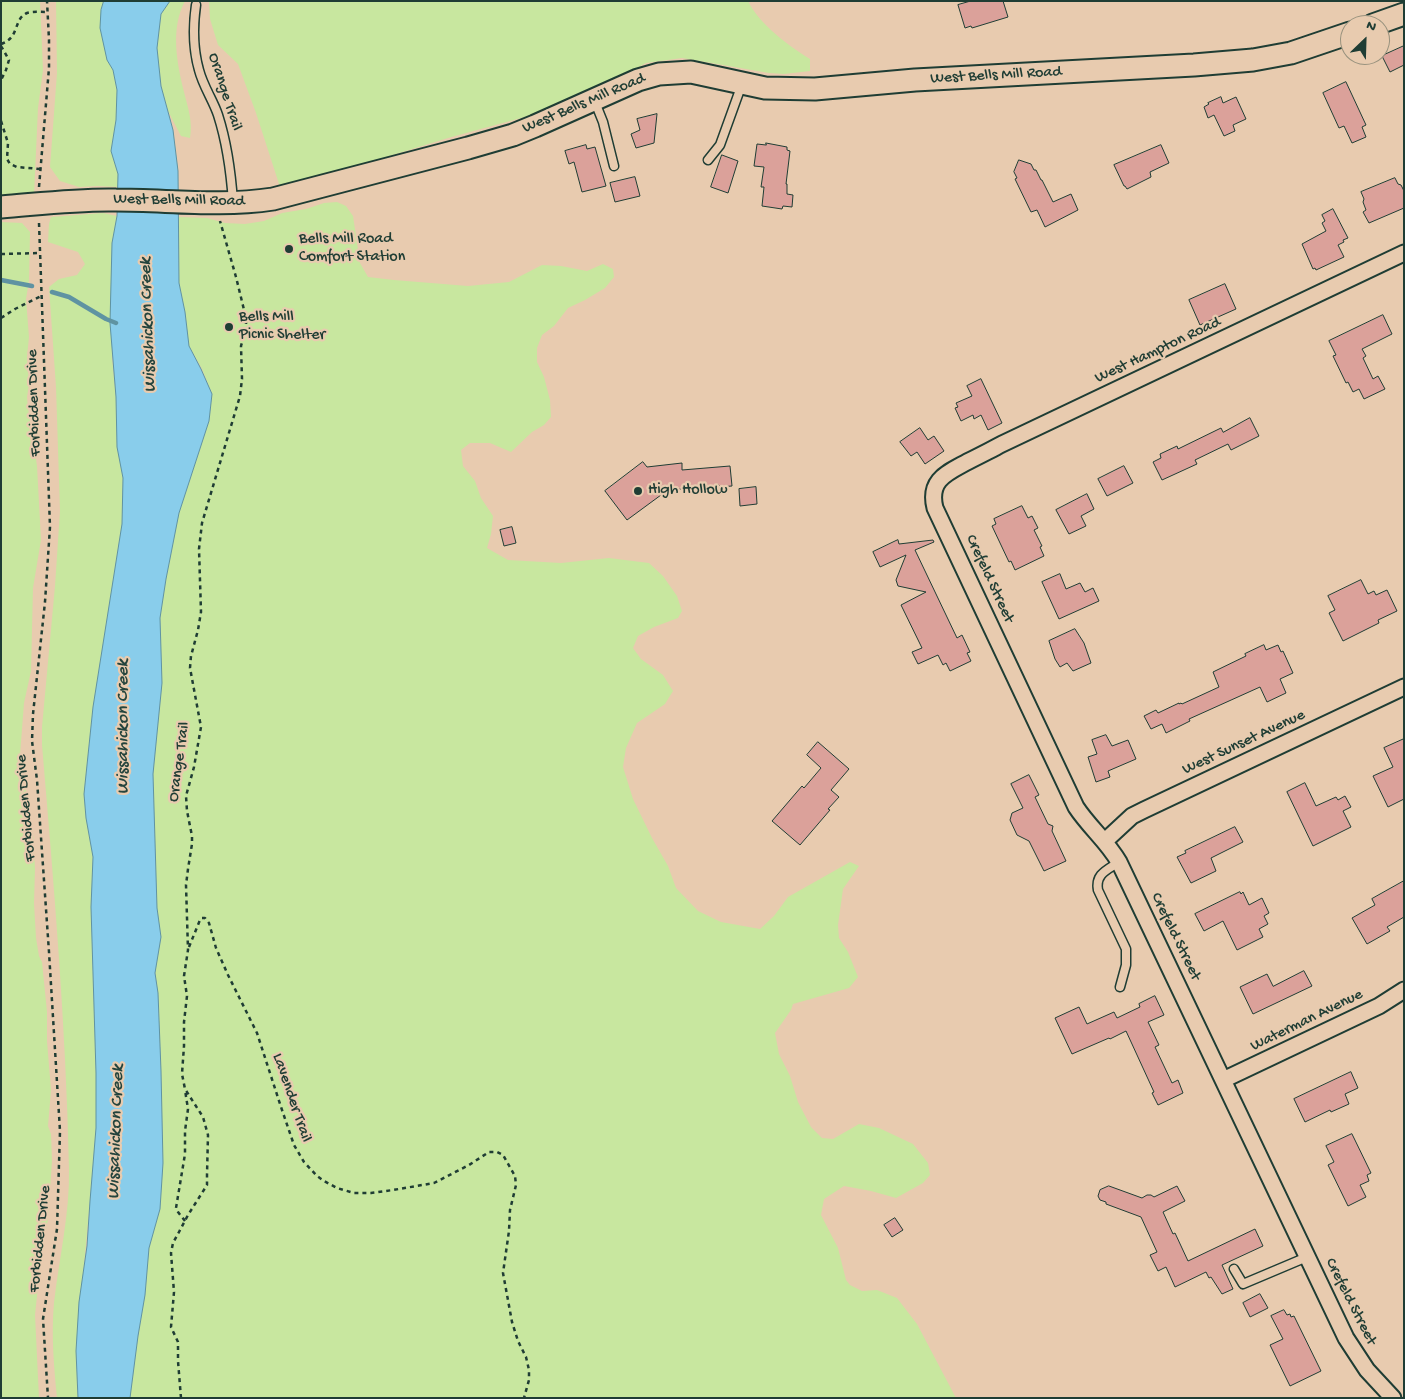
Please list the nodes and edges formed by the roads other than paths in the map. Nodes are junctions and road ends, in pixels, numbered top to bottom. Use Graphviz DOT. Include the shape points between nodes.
graph roads {
  1 [pos="196,5"];
  2 [pos="1340,36"];
  3 [pos="742,84"];
  4 [pos="594,100"];
  5 [pos="708,160"];
  6 [pos="614,166"];
  7 [pos="233,195"];
  8 [pos="1,208"];
  9 [pos="1404,253"];
  10 [pos="935,488"];
  11 [pos="1404,687"];
  12 [pos="1105,841"];
  13 [pos="1119,862"];
  14 [pos="1120,987"];
  15 [pos="1404,990"];
  16 [pos="1223,1080"];
  17 [pos="1307,1257"];
  18 [pos="1234,1269"];
  19 [pos="1393,1398"];
  1 -- 7 [label="lane, Orange Trail" via="194,33 199,70 226,142"];
  2 -- 3 [label="street, West Bells Mill Road" via="1291,53 1234,62 915,80 815,89"];
  3 -- 4 [label="street, West Bells Mill Road" via="691,72 670,72 638,80"];
  3 -- 5 [label="lane" via="720,145"];
  4 -- 6 [label="lane"];
  4 -- 7 [label="street, West Bells Mill Road" via="524,131 279,198 261,201"];
  7 -- 8 [label="street, West Bells Mill Road" via="206,204 92,200"];
  9 -- 10 [label="street, West Hampton Road" via="1002,444 947,472"];
  10 -- 12 [label="street, Crefeld Street" via="935,508 1076,806"];
  11 -- 12 [label="street, West Sunset Avenue" via="1132,816"];
  12 -- 13 [label="street, Crefeld Street"];
  13 -- 14 [label="lane" via="1102,874 1097,883 1126,948 1126,965"];
  13 -- 16 [label="street, Crefeld Street"];
  15 -- 16 [label="street, Waterman Avenue" via="1379,1006"];
  16 -- 17 [label="street, Crefeld Street"];
  17 -- 18 [label="lane" via="1243,1284"];
  17 -- 19 [label="street, Crefeld Street" via="1346,1338 1367,1370"];
}
